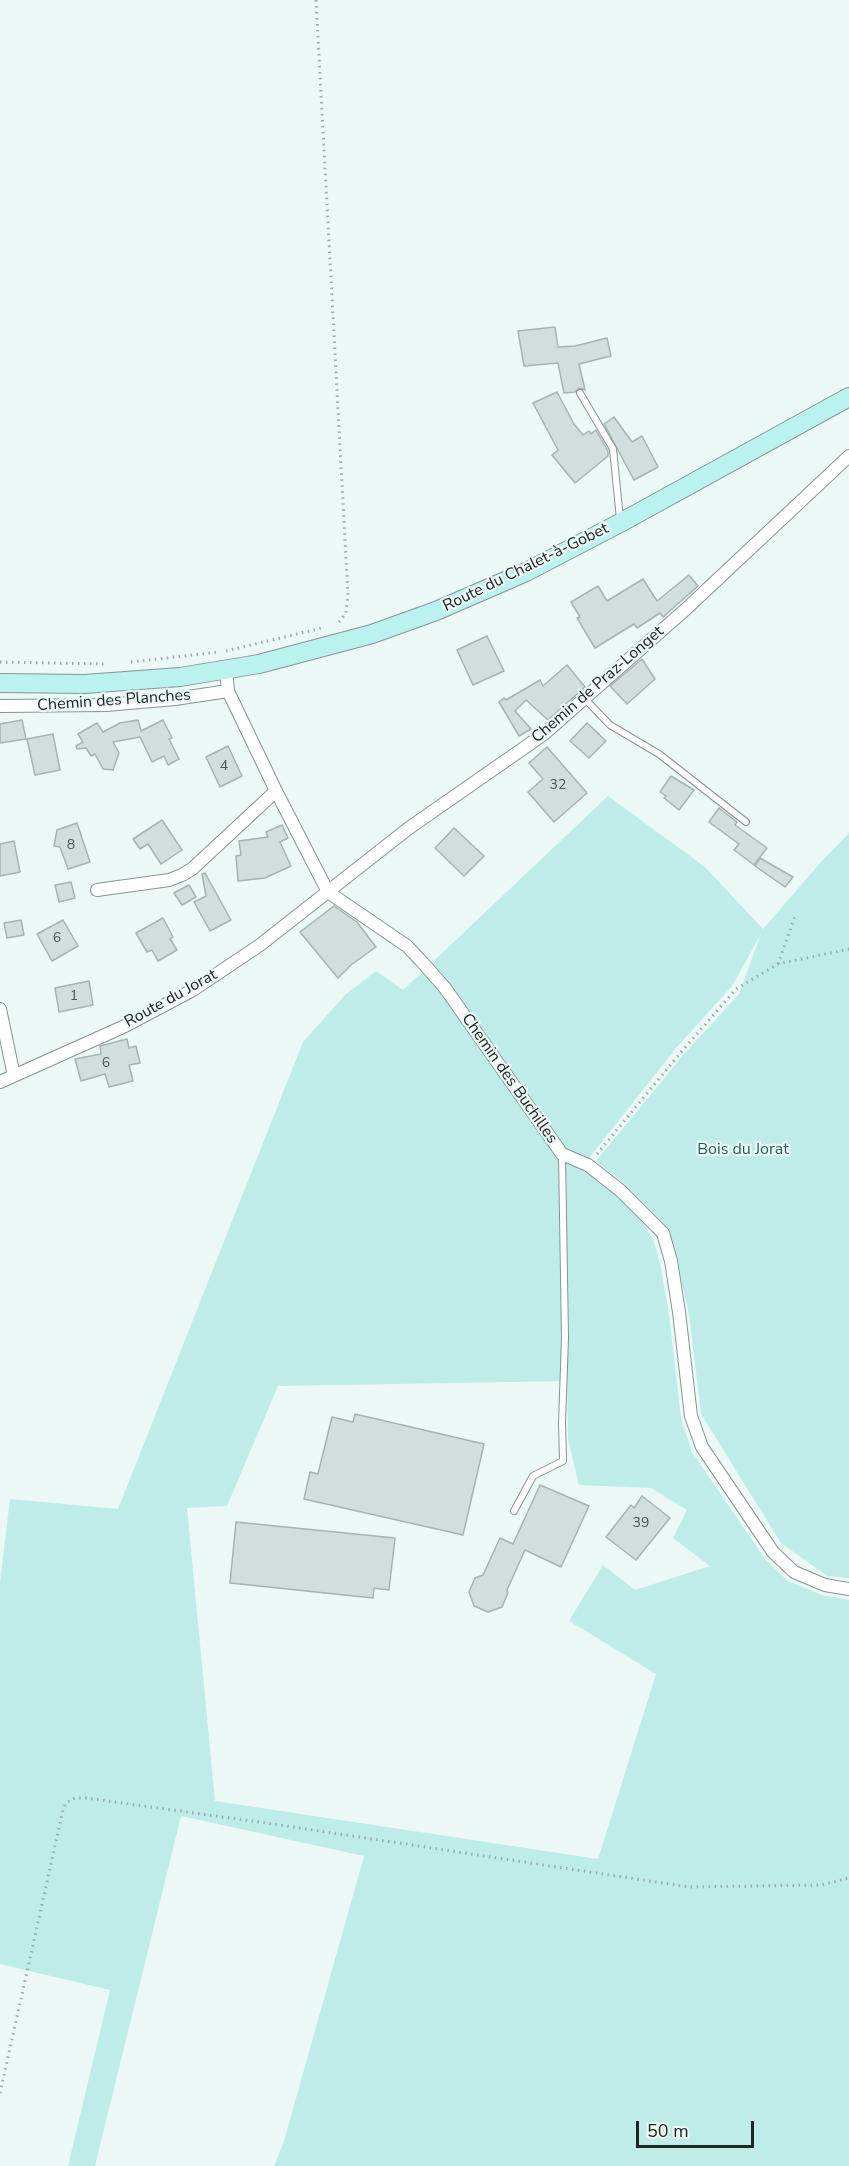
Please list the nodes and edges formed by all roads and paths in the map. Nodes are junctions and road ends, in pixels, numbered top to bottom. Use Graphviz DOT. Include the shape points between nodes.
graph roads {
  1 [pos="316,0"];
  2 [pos="580,393"];
  3 [pos="849,397"];
  4 [pos="849,456"];
  5 [pos="620,523"];
  6 [pos="0,662"];
  7 [pos="123,663"];
  8 [pos="112,664"];
  9 [pos="226,670"];
  10 [pos="0,683"];
  11 [pos="228,691"];
  12 [pos="584,698"];
  13 [pos="0,706"];
  14 [pos="276,791"];
  15 [pos="746,822"];
  16 [pos="97,890"];
  17 [pos="328,892"];
  18 [pos="795,916"];
  19 [pos="849,949"];
  20 [pos="778,964"];
  21 [pos="0,1009"];
  22 [pos="14,1076"];
  23 [pos="0,1082"];
  24 [pos="562,1154"];
  25 [pos="588,1165"];
  26 [pos="514,1511"];
  27 [pos="849,1589"];
  28 [pos="849,1878"];
  29 [pos="0,2093"];
  1 -- 7 [label="path" via="346,613 338,625 224,651"];
  2 -- 5 [label="lane" via="614,449"];
  3 -- 5 [label="main road, Route du Chalet-à-Gobet"];
  4 -- 12 [label="street, Chemin de Praz-Longet" via="686,609"];
  5 -- 9 [label="main road, Route du Chalet-à-Gobet" via="526,572 436,611 335,645"];
  6 -- 8 [label="path"];
  9 -- 10 [label="main road, Route du Chalet-à-Gobet" via="85,684"];
  9 -- 11 [label="street, Chemin des Buchilles"];
  11 -- 13 [label="street, Chemin des Planches" via="106,705"];
  11 -- 14 [label="street, Chemin des Buchilles"];
  12 -- 15 [label="lane" via="610,725 659,754"];
  12 -- 17 [label="street, Chemin de Praz-Longet" via="544,734 409,828"];
  14 -- 16 [label="street" via="182,875"];
  14 -- 17 [label="street, Chemin des Buchilles"];
  17 -- 22 [label="street, Route du Jorat" via="193,990 125,1026"];
  17 -- 24 [label="street, Chemin des Buchilles" via="407,946 423,963 445,988"];
  18 -- 20 [label="path"];
  19 -- 20 [label="path"];
  20 -- 25 [label="path" via="736,989"];
  21 -- 22 [label="street"];
  22 -- 23 [label="street, Route du Jorat"];
  24 -- 25 [label="street, Chemin des Buchilles"];
  24 -- 26 [label="lane" via="566,1338 563,1461 533,1476"];
  25 -- 27 [label="street, Chemin des Buchilles" via="663,1233 679,1312 691,1416 702,1447 773,1552 787,1566 825,1585"];
  28 -- 29 [label="path" via="822,1885 689,1887 75,1798 63,1810"];
}
